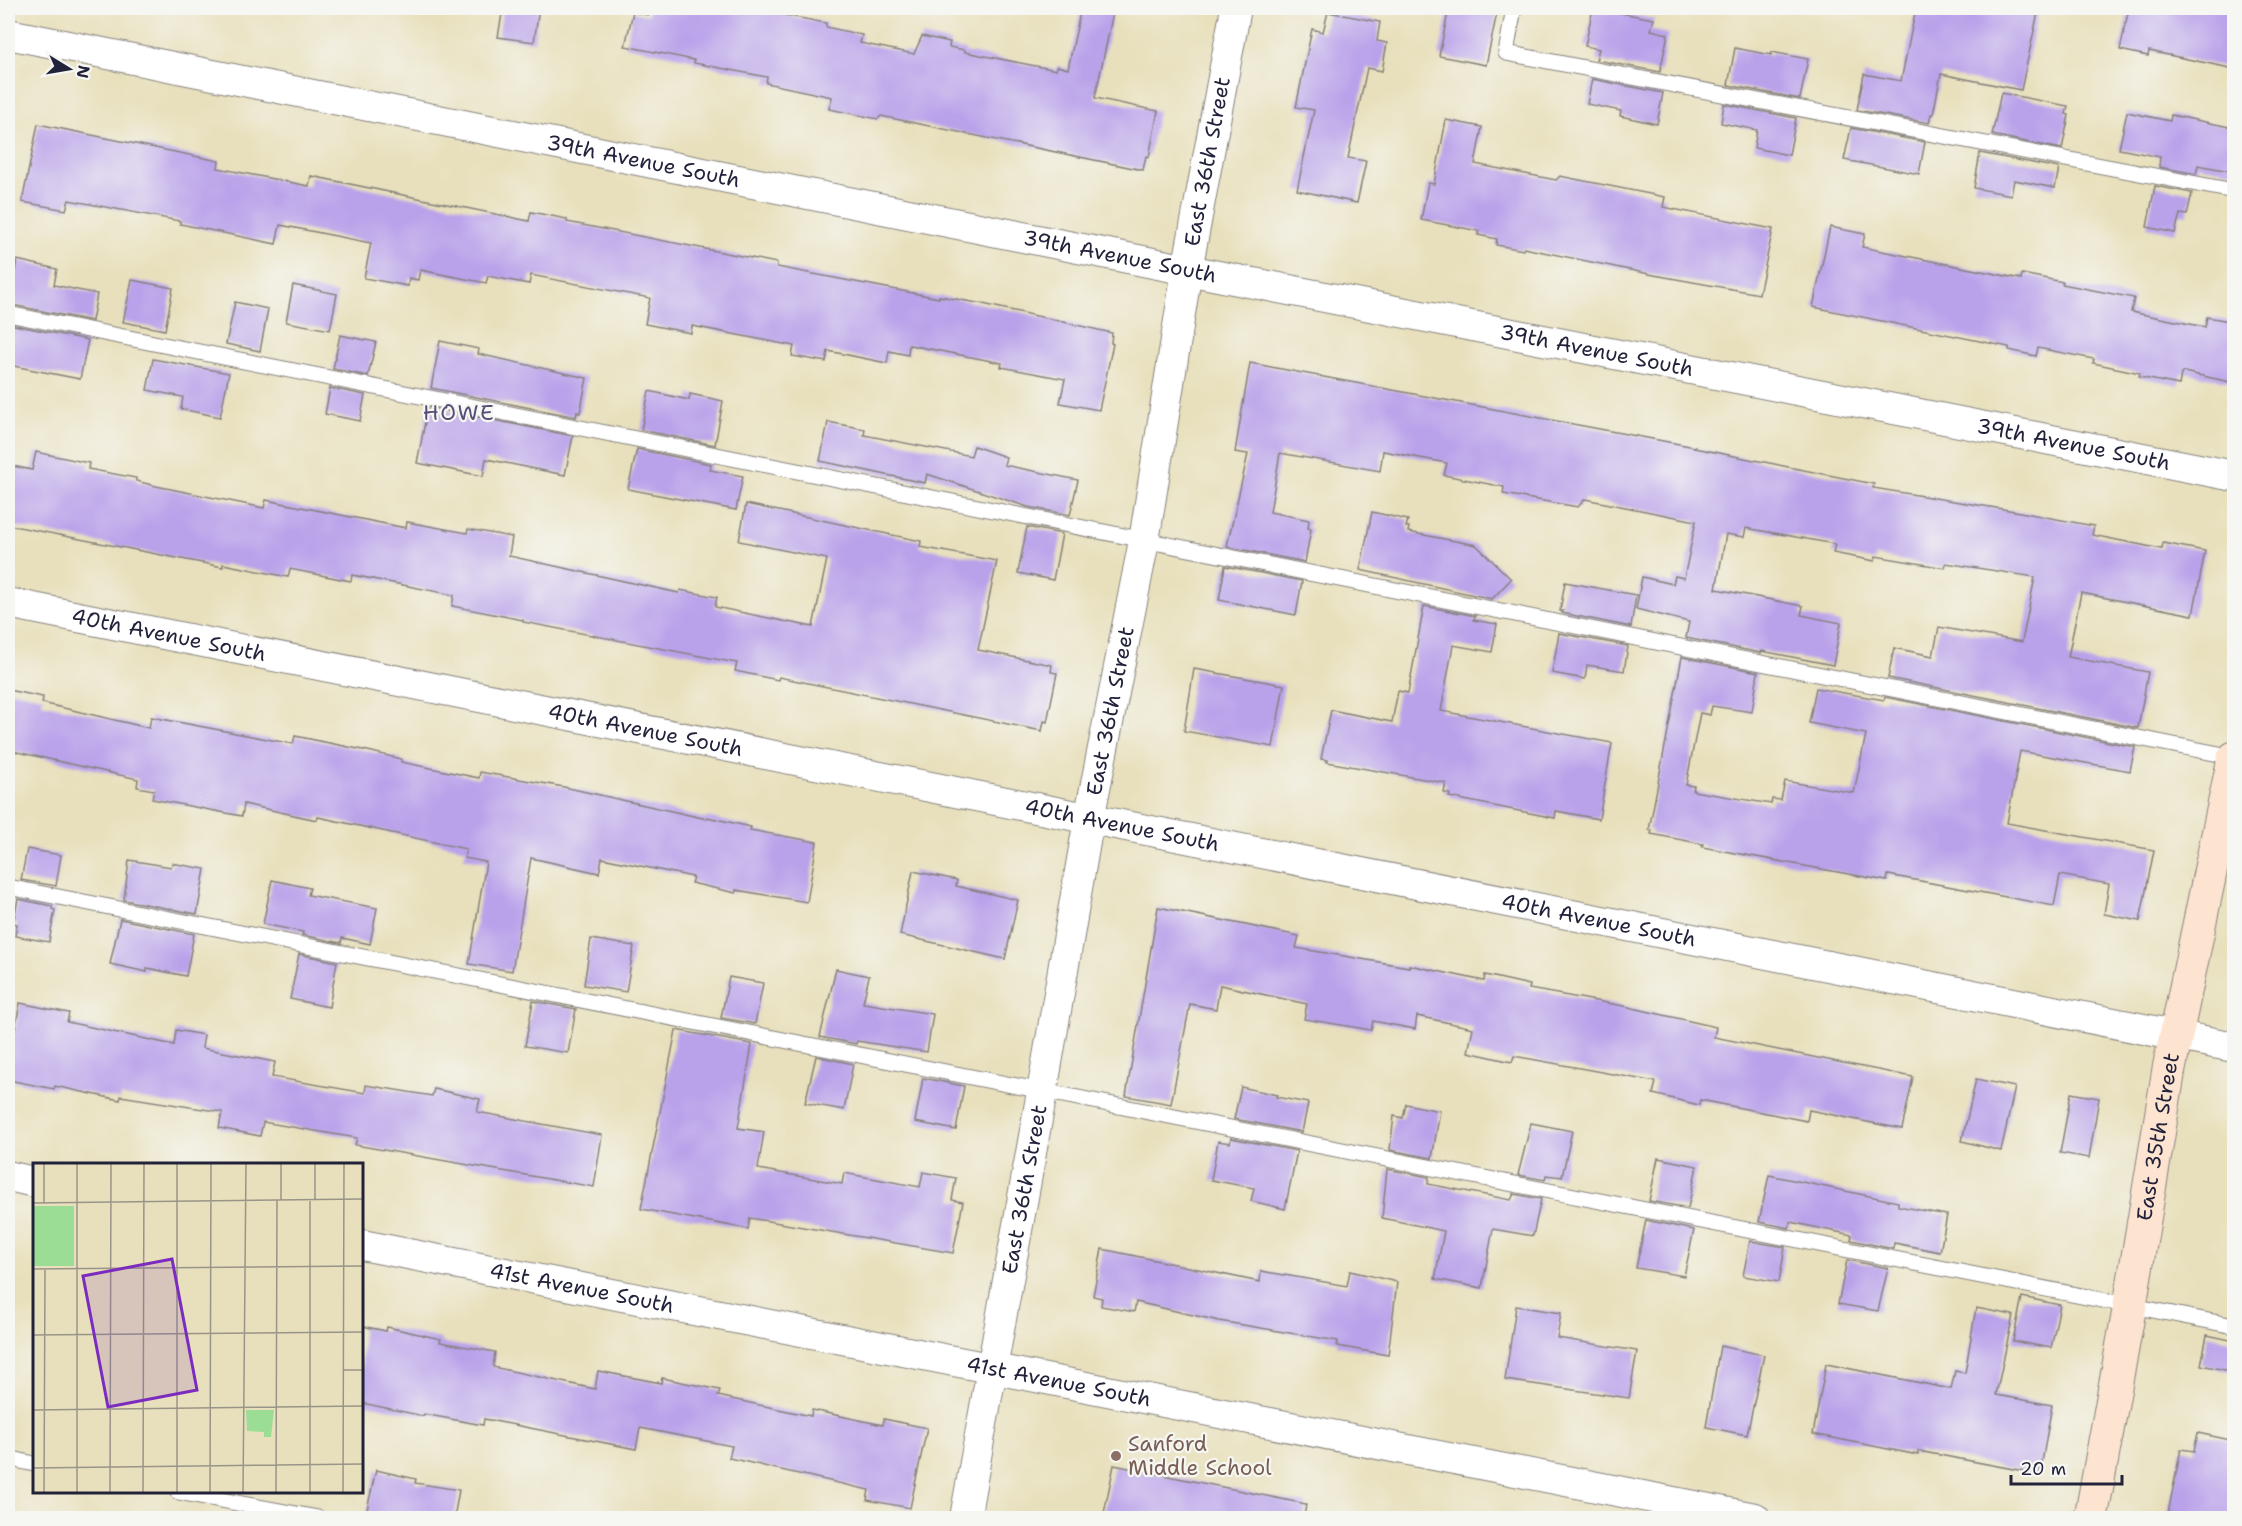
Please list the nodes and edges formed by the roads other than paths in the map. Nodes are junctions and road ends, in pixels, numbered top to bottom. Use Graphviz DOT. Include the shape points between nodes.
graph roads {
  1 [pos="1236,8"];
  2 [pos="1514,8"];
  3 [pos="8,34"];
  4 [pos="2235,191"];
  5 [pos="1187,270"];
  6 [pos="8,314"];
  7 [pos="2235,476"];
  8 [pos="1144,541"];
  9 [pos="8,603"];
  10 [pos="2235,758"];
  11 [pos="1089,819"];
  12 [pos="8,887"];
  13 [pos="2177,1035"];
  14 [pos="2235,1047"];
  15 [pos="1042,1092"];
  16 [pos="8,1176"];
  17 [pos="33,1182"];
  18 [pos="363,1245"];
  19 [pos="2130,1305"];
  20 [pos="2235,1326"];
  21 [pos="992,1369"];
  22 [pos="8,1458"];
  23 [pos="33,1464"];
  24 [pos="188,1493"];
  25 [pos="318,1518"];
  26 [pos="964,1518"];
  27 [pos="1755,1518"];
  28 [pos="2091,1518"];
  1 -- 5 [label="street, East 36th Street"];
  2 -- 4 [label="lane" via="1506,53"];
  3 -- 5 [label="street, 39th Avenue South"];
  5 -- 7 [label="street, 39th Avenue South"];
  5 -- 8 [label="street, East 36th Street"];
  6 -- 8 [label="lane"];
  8 -- 10 [label="lane"];
  8 -- 11 [label="street, East 36th Street"];
  9 -- 11 [label="street, 40th Avenue South"];
  10 -- 13 [label="street, East 35th Street"];
  11 -- 13 [label="street, 40th Avenue South"];
  11 -- 15 [label="street, East 36th Street"];
  12 -- 15 [label="lane"];
  13 -- 14 [label="street, 40th Avenue South"];
  13 -- 19 [label="street, East 35th Street"];
  15 -- 19 [label="lane"];
  15 -- 21 [label="street, East 36th Street"];
  16 -- 17 [label="street"];
  18 -- 21 [label="street, 41st Avenue South"];
  19 -- 20 [label="lane"];
  19 -- 28 [label="street, East 35th Street"];
  21 -- 26 [label="street, East 36th Street"];
  21 -- 27 [label="street, 41st Avenue South"];
  22 -- 23 [label="lane"];
  24 -- 25 [label="lane"];
}
